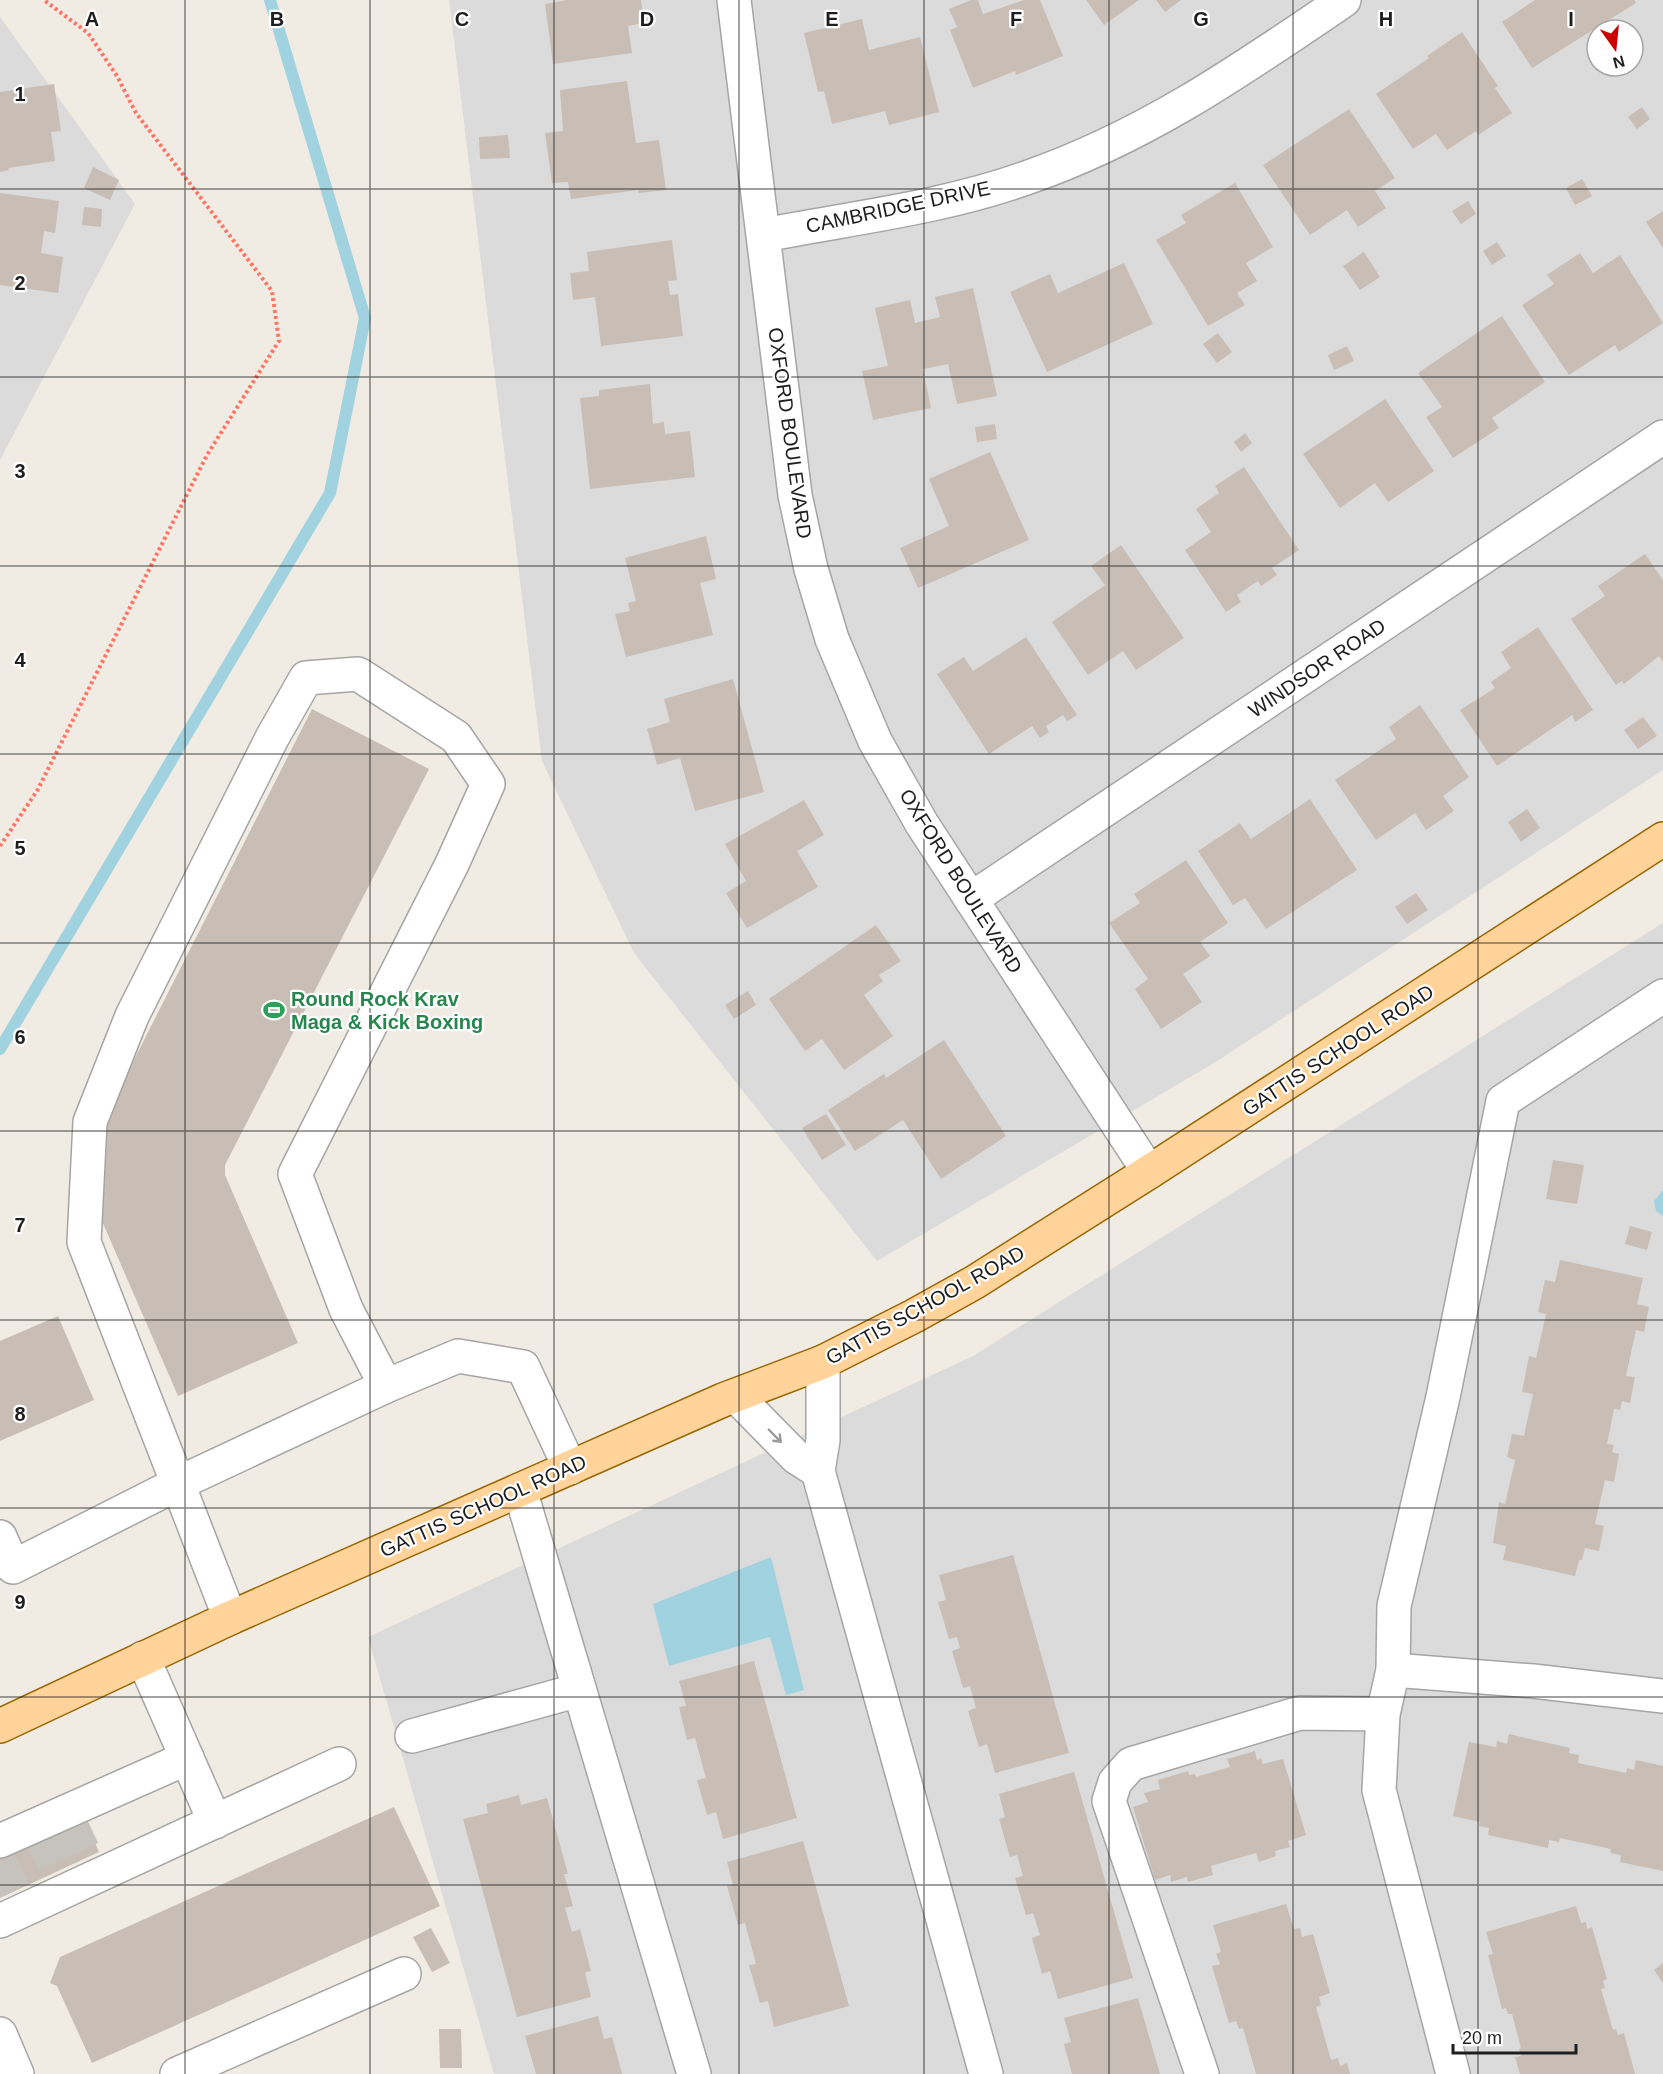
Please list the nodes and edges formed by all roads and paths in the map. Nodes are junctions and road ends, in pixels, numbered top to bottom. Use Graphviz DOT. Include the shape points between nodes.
graph roads {
  1 [pos="44,0"];
  2 [pos="734,0"];
  3 [pos="1344,0"];
  4 [pos="764,235"];
  5 [pos="1663,437"];
  6 [pos="1663,839"];
  7 [pos="0,846"];
  8 [pos="971,899"];
  9 [pos="1663,996"];
  10 [pos="1149,1172"];
  11 [pos="823,1362"];
  12 [pos="386,1386"];
  13 [pos="736,1396"];
  14 [pos="570,1468"];
  15 [pos="818,1471"];
  16 [pos="179,1483"];
  17 [pos="520,1490"];
  18 [pos="0,1537"];
  19 [pos="7,1570"];
  20 [pos="230,1618"];
  21 [pos="143,1658"];
  22 [pos="1393,1670"];
  23 [pos="579,1690"];
  24 [pos="1663,1696"];
  25 [pos="1383,1714"];
  26 [pos="0,1726"];
  27 [pos="412,1736"];
  28 [pos="187,1758"];
  29 [pos="339,1764"];
  30 [pos="216,1822"];
  31 [pos="0,1841"];
  32 [pos="12,1907"];
  33 [pos="404,1974"];
  34 [pos="0,2034"];
  35 [pos="17,2074"];
  36 [pos="177,2074"];
  37 [pos="694,2074"];
  38 [pos="986,2074"];
  39 [pos="1202,2074"];
  40 [pos="1453,2074"];
  1 -- 7 [label="path" via="88,33 136,113 272,291 279,341 207,455 37,791"];
  2 -- 4 [label="street, OXFORD BOULEVARD"];
  3 -- 4 [label="street, CAMBRIDGE DRIVE" via="1217,86 1156,122 1092,152 958,199"];
  4 -- 8 [label="street, OXFORD BOULEVARD" via="795,495 832,639 875,741"];
  5 -- 8 [label="street, WINDSOR ROAD"];
  6 -- 10 [label="main road, GATTIS SCHOOL ROAD"];
  8 -- 10 [label="street, OXFORD BOULEVARD"];
  9 -- 22 [label="street" via="1503,1101 1443,1397 1394,1606"];
  10 -- 11 [label="main road, GATTIS SCHOOL ROAD" via="975,1282"];
  11 -- 13 [label="main road, GATTIS SCHOOL ROAD"];
  11 -- 15 [label="street" via="823,1440"];
  12 -- 14 [label="street" via="458,1356 523,1367"];
  12 -- 16 [label="street"];
  12 -- 16 [label="street" via="346,1309 295,1174 452,864 488,784 456,738 358,674 306,678 132,1016 90,1122 84,1242"];
  13 -- 14 [label="main road, GATTIS SCHOOL ROAD"];
  13 -- 15 [label="street, one-way" via="796,1457"];
  14 -- 17 [label="main road, GATTIS SCHOOL ROAD"];
  15 -- 38 [label="street"];
  16 -- 19 [label="street"];
  16 -- 20 [label="street"];
  17 -- 20 [label="main road, GATTIS SCHOOL ROAD"];
  17 -- 23 [label="street"];
  18 -- 19 [label="street"];
  20 -- 21 [label="main road, GATTIS SCHOOL ROAD"];
  21 -- 26 [label="main road, GATTIS SCHOOL ROAD"];
  21 -- 28 [label="street"];
  22 -- 24 [label="street"];
  22 -- 25 [label="street"];
  23 -- 27 [label="street"];
  23 -- 37 [label="street"];
  25 -- 39 [label="street" via="1300,1713 1131,1764 1115,1782 1110,1801"];
  25 -- 40 [label="street" via="1379,1790"];
  28 -- 30 [label="street"];
  28 -- 31 [label="street" via="38,1829"];
  29 -- 30 [label="street"];
  30 -- 32 [label="street" via="76,1874"];
  33 -- 36 [label="street"];
  34 -- 35 [label="street"];
}
